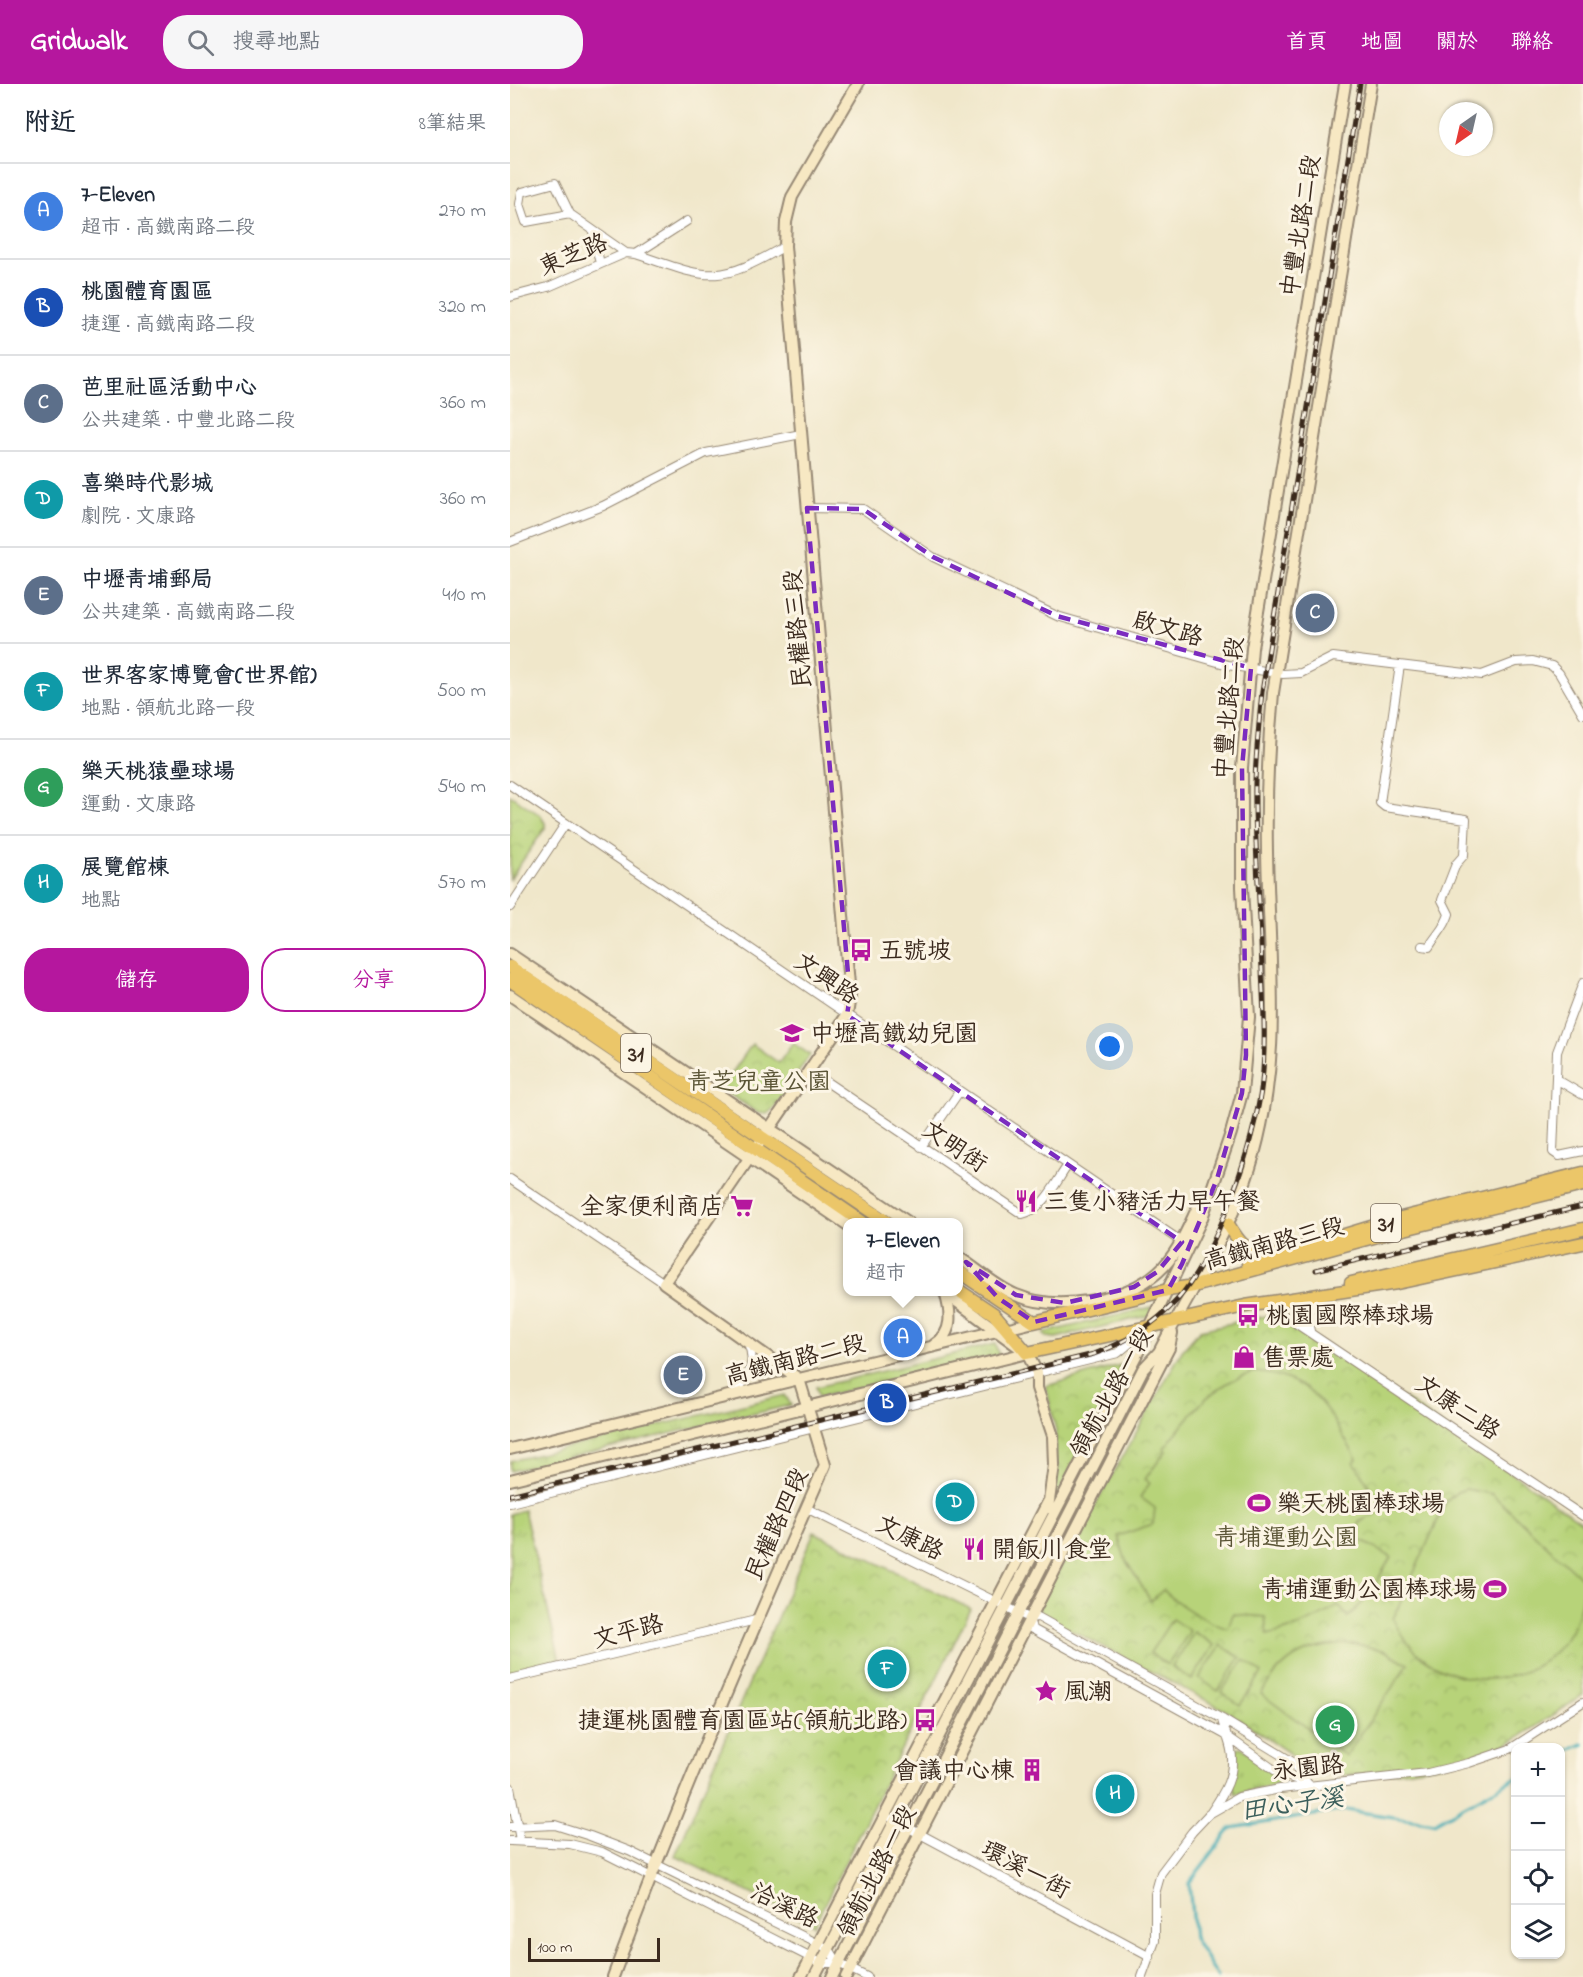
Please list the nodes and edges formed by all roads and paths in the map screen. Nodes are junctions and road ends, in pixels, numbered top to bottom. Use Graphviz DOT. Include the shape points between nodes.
graph roads {
  1 [pos="858,84"];
  2 [pos="1346,84"];
  3 [pos="1371,84"];
  4 [pos="570,214"];
  5 [pos="687,221"];
  6 [pos="593,232"];
  7 [pos="785,246"];
  8 [pos="626,253"];
  9 [pos="636,254"];
  10 [pos="600,264"];
  11 [pos="510,297"];
  12 [pos="801,434"];
  13 [pos="807,508"];
  14 [pos="510,542"];
  15 [pos="1400,665"];
  16 [pos="1251,668"];
  17 [pos="1275,674"];
  18 [pos="1583,714"];
  19 [pos="510,785"];
  20 [pos="566,823"];
  21 [pos="510,907"];
  22 [pos="1422,946"];
  23 [pos="510,954"];
  24 [pos="510,967"];
  25 [pos="510,980"];
  26 [pos="1583,983"];
  27 [pos="510,995"];
  28 [pos="847,1015"];
  29 [pos="809,1070"];
  30 [pos="1556,1079"];
  31 [pos="959,1092"];
  32 [pos="1582,1093"];
  33 [pos="759,1143"];
  34 [pos="921,1147"];
  35 [pos="1583,1150"];
  36 [pos="1068,1165"];
  37 [pos="1583,1173"];
  38 [pos="510,1179"];
  39 [pos="1583,1185"];
  40 [pos="1197,1209"];
  41 [pos="857,1218"];
  42 [pos="881,1218"];
  43 [pos="900,1218"];
  44 [pos="843,1221"];
  45 [pos="1228,1224"];
  46 [pos="1583,1229"];
  47 [pos="1182,1242"];
  48 [pos="1583,1243"];
  49 [pos="1318,1245"];
  50 [pos="1298,1248"];
  51 [pos="963,1264"];
  52 [pos="963,1265"];
  53 [pos="1256,1270"];
  54 [pos="664,1283"];
  55 [pos="1194,1286"];
  56 [pos="1168,1290"];
  57 [pos="963,1293"];
  58 [pos="1322,1295"];
  59 [pos="946,1296"];
  60 [pos="951,1296"];
  61 [pos="1265,1303"];
  62 [pos="1174,1321"];
  63 [pos="1034,1322"];
  64 [pos="1151,1325"];
  65 [pos="1002,1330"];
  66 [pos="1310,1331"];
  67 [pos="747,1342"];
  68 [pos="930,1348"];
  69 [pos="1027,1353"];
  70 [pos="1037,1373"];
  71 [pos="799,1379"];
  72 [pos="733,1395"];
  73 [pos="808,1407"];
  74 [pos="812,1429"];
  75 [pos="510,1449"];
  76 [pos="510,1480"];
  77 [pos="1048,1502"];
  78 [pos="510,1503"];
  79 [pos="806,1508"];
  80 [pos="1583,1516"];
  81 [pos="1050,1526"];
  82 [pos="1017,1559"];
  83 [pos="996,1600"];
  84 [pos="1006,1607"];
  85 [pos="1018,1613"];
  86 [pos="1029,1618"];
  87 [pos="756,1620"];
  88 [pos="510,1679"];
  89 [pos="1583,1702"];
  90 [pos="1222,1719"];
  91 [pos="1224,1734"];
  92 [pos="1308,1784"];
  93 [pos="510,1787"];
  94 [pos="1209,1814"];
  95 [pos="889,1818"];
  96 [pos="514,1827"];
  97 [pos="907,1827"];
  98 [pos="919,1833"];
  99 [pos="510,1840"];
  100 [pos="520,1840"];
  101 [pos="656,1864"];
  102 [pos="650,1877"];
  103 [pos="818,1943"];
  104 [pos="829,1949"];
  105 [pos="1150,1957"];
  106 [pos="816,1960"];
  107 [pos="838,1963"];
  108 [pos="848,1972"];
  109 [pos="613,1977"];
  110 [pos="801,1977"];
  111 [pos="814,1977"];
  112 [pos="832,1977"];
  113 [pos="867,1977"];
  114 [pos="1142,1977"];
  1 -- 7 [label="street, 民權路三段" via="792,196"];
  2 -- 16 [label="street, 中豐北路二段"];
  3 -- 17 [label="street, 中豐北路二段"];
  4 -- 4 [label="street" via="555,183 522,192 520,204 526,222"];
  4 -- 6 [label="street"];
  5 -- 9 [label="street"];
  6 -- 8 [label="street"];
  6 -- 10 [label="street"];
  7 -- 9 [label="street, 東芝路" via="729,275 697,275"];
  7 -- 12 [label="street, 民權路三段"];
  8 -- 9 [label="street, 東芝路"];
  8 -- 10 [label="street, 東芝路"];
  10 -- 11 [label="street, 東芝路" via="548,287"];
  12 -- 13 [label="street, 民權路三段"];
  12 -- 14 [label="street" via="706,453 603,506"];
  13 -- 16 [label="street, 啟文路" via="863,509 933,557 1057,616 1228,665"];
  13 -- 28 [label="street, 民權路三段" via="850,996"];
  15 -- 17 [label="street, 啟文路" via="1333,657 1301,673"];
  15 -- 18 [label="street, 啟文路" via="1482,675 1516,663 1544,663 1559,673"];
  15 -- 22 [label="street" via="1380,803 1385,807 1466,819 1464,855 1456,864 1442,900 1449,914 1445,927 1429,947"];
  16 -- 17 [label="street, 啟文路"];
  16 -- 56 [label="street, 中豐北路二段" via="1242,768 1242,887 1249,1017 1242,1093 1203,1218"];
  17 -- 45 [label="street, 中豐北路二段" via="1267,784 1274,1030 1256,1146"];
  19 -- 20 [label="street, 文興路"];
  20 -- 21 [label="street"];
  20 -- 28 [label="street, 文興路"];
  23 -- 33 [label="street, 31"];
  24 -- 33 [label="main road, 31"];
  25 -- 33 [label="main road, 31"];
  26 -- 30 [label="street" via="1557,1052"];
  27 -- 33 [label="street, 31"];
  28 -- 29 [label="street"];
  28 -- 31 [label="street, 文興路"];
  29 -- 33 [label="street"];
  29 -- 34 [label="street, 文明街"];
  30 -- 32 [label="street"];
  30 -- 35 [label="street" via="1553,1152 1559,1156"];
  31 -- 34 [label="street"];
  31 -- 36 [label="street, 文興路"];
  33 -- 41 [label="main road, 31"];
  33 -- 42 [label="main road, 31"];
  33 -- 43 [label="street, 31"];
  33 -- 44 [label="street, 31"];
  33 -- 54 [label="street"];
  34 -- 36 [label="street, 文明街" via="1022,1214 1034,1211"];
  36 -- 47 [label="street, 文興路"];
  37 -- 49 [label="main road, 高鐵南路三段 / 31" via="1401,1218"];
  38 -- 54 [label="street"];
  39 -- 53 [label="main road, 高鐵南路三段 / 31"];
  40 -- 47 [label="street"];
  45 -- 50 [label="main road" via="1240,1244 1254,1253"];
  45 -- 55 [label="street, 中豐北路二段"];
  46 -- 61 [label="main road, 31"];
  47 -- 51 [label="street" via="1157,1272 1134,1287 1065,1303 1016,1295"];
  48 -- 58 [label="main road, 31"];
  49 -- 50 [label="main road, 高鐵南路三段 / 31"];
  49 -- 53 [label="main road"];
  50 -- 55 [label="main road, 高鐵南路三段 / 31"];
  52 -- 63 [label="main road" via="998,1298"];
  53 -- 55 [label="main road, 高鐵南路三段 / 31"];
  54 -- 67 [label="street"];
  55 -- 56 [label="main road, 高鐵南路二段 / 31"];
  55 -- 62 [label="street, 中豐北路二段"];
  56 -- 63 [label="main road, 高鐵南路二段 / 31"];
  56 -- 64 [label="street, 中豐北路二段"];
  57 -- 65 [label="main road" via="994,1314"];
  58 -- 61 [label="main road, 31"];
  58 -- 66 [label="street" via="1306,1314"];
  59 -- 68 [label="street" via="950,1322 939,1342"];
  60 -- 65 [label="street"];
  61 -- 62 [label="main road, 31"];
  61 -- 66 [label="street, 文康二路"];
  62 -- 64 [label="main road, 高鐵南路二段 / 31"];
  62 -- 85 [label="street, 領航北路一段" via="1159,1352 1143,1369"];
  62 -- 86 [label="street, 領航北路一段" via="1170,1348"];
  63 -- 65 [label="street, 高鐵南路二段"];
  64 -- 69 [label="main road, 高鐵南路二段 / 31"];
  64 -- 70 [label="street" via="1118,1353"];
  64 -- 81 [label="street, 領航北路一段"];
  65 -- 68 [label="street, 高鐵南路二段"];
  65 -- 69 [label="main road"];
  66 -- 80 [label="street, 文康二路"];
  67 -- 71 [label="street"];
  67 -- 72 [label="street" via="750,1373"];
  68 -- 71 [label="street, 高鐵南路二段"];
  69 -- 70 [label="street"];
  69 -- 73 [label="street, 高鐵南路二段"];
  70 -- 74 [label="street"];
  70 -- 77 [label="street" via="1037,1388 1053,1436 1054,1465"];
  71 -- 72 [label="street, 高鐵南路二段"];
  71 -- 73 [label="street, 民權路四段"];
  72 -- 75 [label="street, 高鐵南路二段"];
  73 -- 74 [label="street, 民權路四段"];
  73 -- 76 [label="street, 高鐵南路二段"];
  74 -- 78 [label="street"];
  74 -- 79 [label="street, 民權路四段" via="825,1465"];
  77 -- 81 [label="street"];
  77 -- 82 [label="street, 領航北路一段"];
  79 -- 83 [label="street, 文康路"];
  79 -- 87 [label="street, 民權路四段"];
  81 -- 82 [label="street"];
  81 -- 84 [label="street, 領航北路一段"];
  82 -- 83 [label="street, 領航北路一段"];
  83 -- 84 [label="street, 文康路"];
  83 -- 95 [label="street, 領航北路一段"];
  84 -- 85 [label="street, 文康路"];
  84 -- 95 [label="street, 領航北路一段"];
  85 -- 86 [label="street, 文康路"];
  85 -- 97 [label="street, 領航北路一段"];
  86 -- 90 [label="street, 文康路" via="1043,1620"];
  86 -- 91 [label="street, 文康路" via="1036,1632"];
  86 -- 98 [label="street, 領航北路一段"];
  87 -- 88 [label="street, 文平路"];
  87 -- 101 [label="street, 民權路四段"];
  89 -- 92 [label="street, 永園路" via="1510,1749 1469,1763 1375,1780"];
  90 -- 91 [label="street"];
  90 -- 92 [label="street, 文康路" via="1291,1761"];
  91 -- 92 [label="street, 文康路" via="1280,1774"];
  91 -- 94 [label="street" via="1231,1750 1232,1767 1228,1786"];
  92 -- 94 [label="street, 永園路" via="1239,1797"];
  93 -- 96 [label="street"];
  94 -- 105 [label="street, 永園路" via="1161,1873 1155,1894 1155,1941"];
  95 -- 97 [label="street, 環溪一街"];
  95 -- 103 [label="street, 領航北路一段"];
  95 -- 104 [label="street, 領航北路一段"];
  96 -- 100 [label="street"];
  96 -- 101 [label="street, 洽溪路" via="555,1826"];
  97 -- 98 [label="street, 環溪一街"];
  97 -- 107 [label="street, 領航北路一段"];
  98 -- 105 [label="street, 環溪一街"];
  98 -- 108 [label="street, 領航北路一段"];
  99 -- 100 [label="street, 洽溪路"];
  100 -- 102 [label="street, 洽溪路" via="570,1844 602,1852"];
  101 -- 102 [label="street, 民權路四段"];
  101 -- 103 [label="street, 洽溪路"];
  102 -- 106 [label="street, 洽溪路"];
  102 -- 109 [label="street, 民權路四段"];
  103 -- 104 [label="street, 洽溪路"];
  103 -- 106 [label="street, 領航北路一段"];
  104 -- 106 [label="street, 領航北路一段"];
  104 -- 107 [label="street, 洽溪路"];
  105 -- 114 [label="street, 永園路"];
  106 -- 107 [label="street, 洽溪路"];
  106 -- 110 [label="street, 領航北路一段"];
  106 -- 111 [label="street, 領航北路一段"];
  107 -- 108 [label="street"];
  107 -- 112 [label="street, 領航北路一段"];
  108 -- 113 [label="street"];
}
